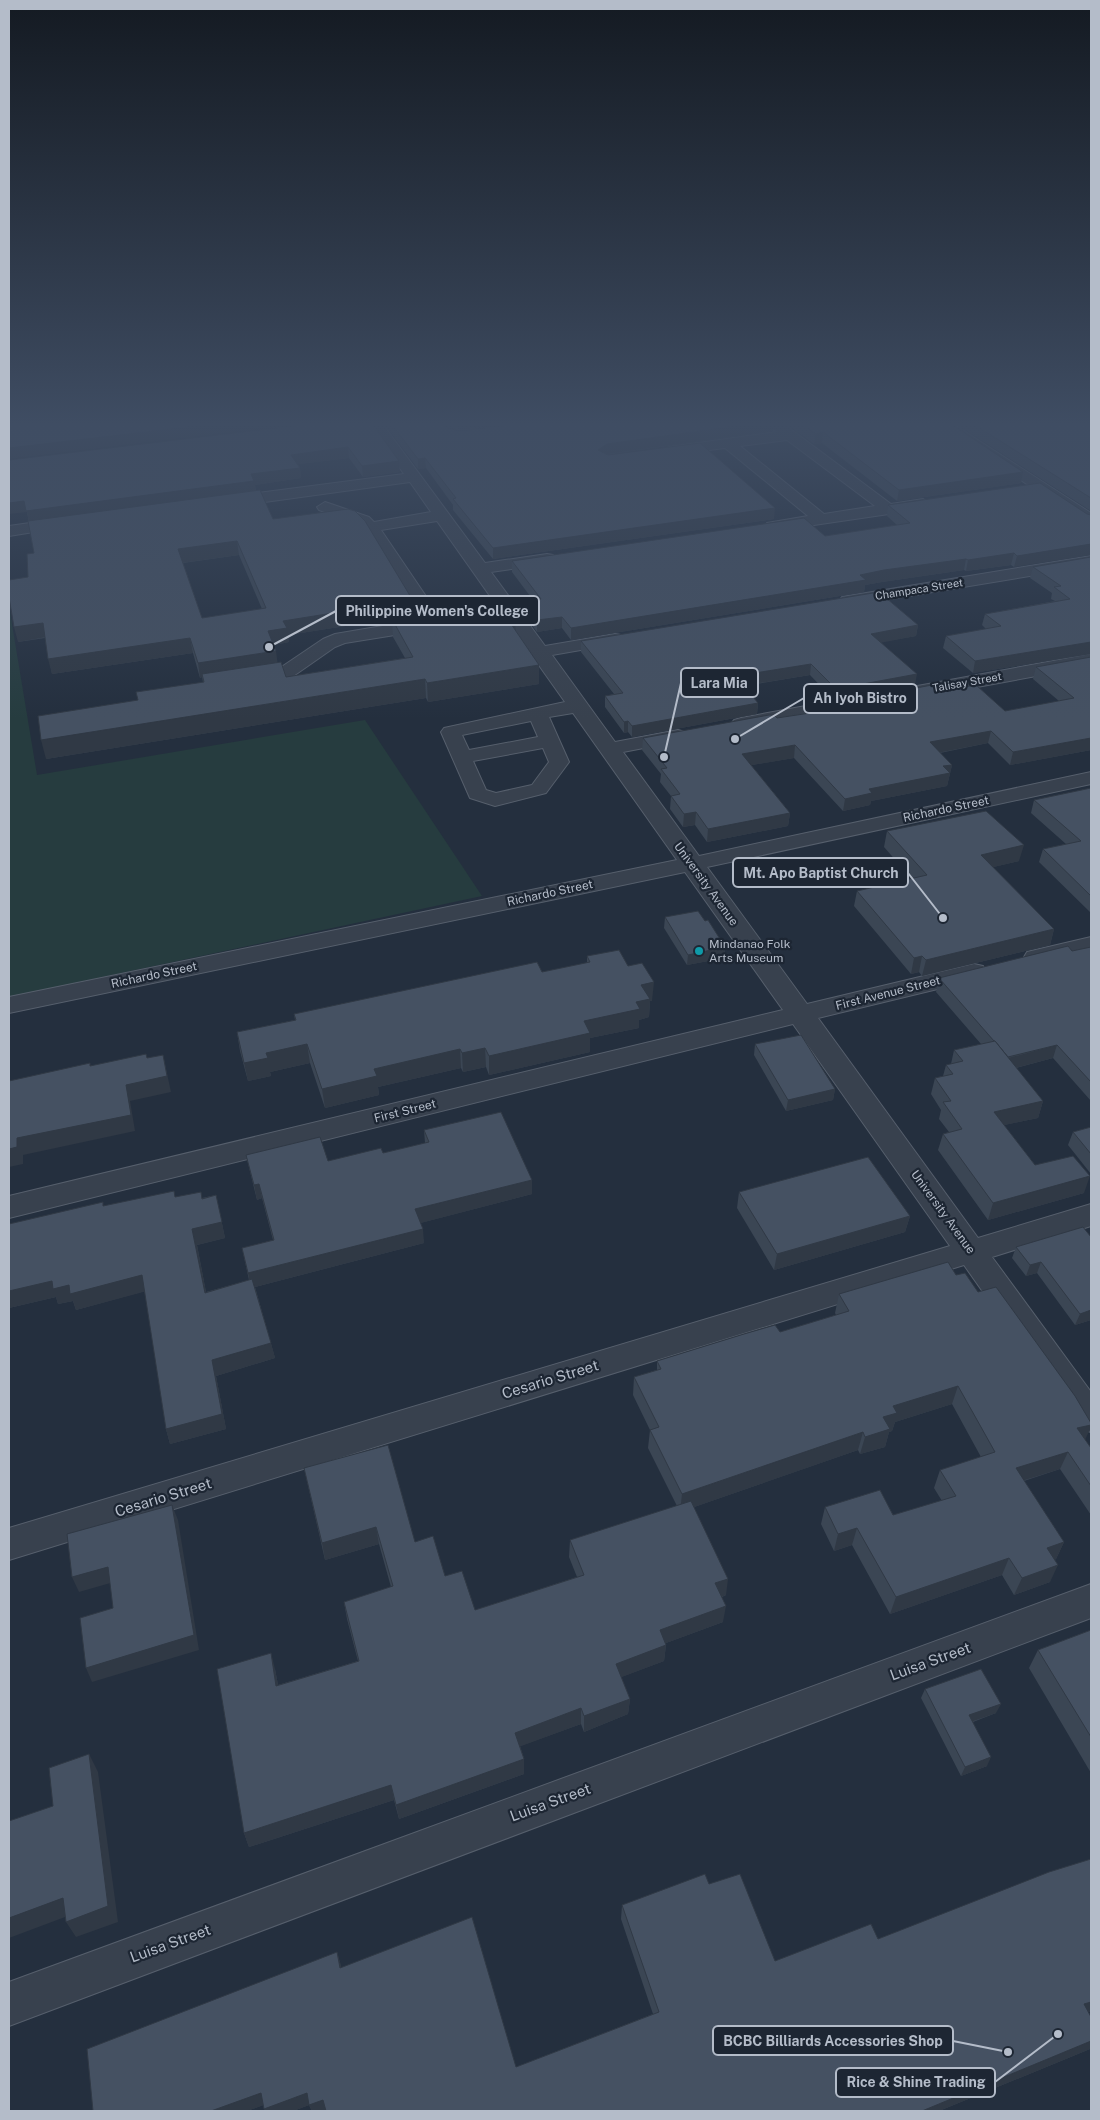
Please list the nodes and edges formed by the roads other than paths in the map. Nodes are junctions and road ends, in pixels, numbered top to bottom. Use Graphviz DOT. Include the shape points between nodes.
graph roads {
  1 [pos="82,521"];
  2 [pos="364,521"];
  3 [pos="407,521"];
  4 [pos="447,521"];
  5 [pos="808,521"];
  6 [pos="371,527"];
  7 [pos="753,529"];
  8 [pos="9,531"];
  9 [pos="558,557"];
  10 [pos="1091,561"];
  11 [pos="480,569"];
  12 [pos="833,604"];
  13 [pos="464,619"];
  14 [pos="436,623"];
  15 [pos="627,638"];
  16 [pos="539,652"];
  17 [pos="1091,660"];
  18 [pos="237,680"];
  19 [pos="577,706"];
  20 [pos="538,714"];
  21 [pos="724,727"];
  22 [pos="695,733"];
  23 [pos="550,740"];
  24 [pos="608,749"];
  25 [pos="462,757"];
  26 [pos="1091,778"];
  27 [pos="691,864"];
  28 [pos="1091,944"];
  29 [pos="9,1005"];
  30 [pos="801,1014"];
  31 [pos="9,1207"];
  32 [pos="1091,1215"];
  33 [pos="971,1251"];
  34 [pos="1091,1418"];
  35 [pos="9,1544"];
  36 [pos="1091,1601"];
  37 [pos="9,2004"];
  1 -- 8 [label="street"];
  2 -- 6 [label="street"];
  3 -- 6 [label="street"];
  4 -- 11 [label="street, University Avenue"];
  5 -- 7 [label="street"];
  6 -- 14 [label="street"];
  9 -- 11 [label="street"];
  10 -- 12 [label="street, Champaca Street"];
  11 -- 16 [label="street, University Avenue" via="502,613"];
  13 -- 14 [label="street"];
  14 -- 18 [label="street" via="341,638 285,673"];
  15 -- 16 [label="street"];
  16 -- 19 [label="street, University Avenue"];
  17 -- 21 [label="street, Talisay Street"];
  19 -- 20 [label="street"];
  19 -- 24 [label="street, University Avenue"];
  20 -- 23 [label="street"];
  20 -- 25 [label="street" via="451,732"];
  22 -- 24 [label="street"];
  23 -- 25 [label="street"];
  23 -- 25 [label="street" via="559,762 539,789 495,800 477,794"];
  24 -- 27 [label="street, University Avenue"];
  26 -- 27 [label="street, Richardo Street"];
  27 -- 29 [label="street, Richardo Street"];
  27 -- 30 [label="street, University Avenue"];
  28 -- 30 [label="street, First Avenue Street"];
  30 -- 31 [label="street, First Street"];
  30 -- 33 [label="street, University Avenue"];
  32 -- 33 [label="street, Cesario Street"];
  33 -- 34 [label="street, University Avenue"];
  33 -- 35 [label="street, Cesario Street"];
  36 -- 37 [label="street, Luisa Street"];
}
